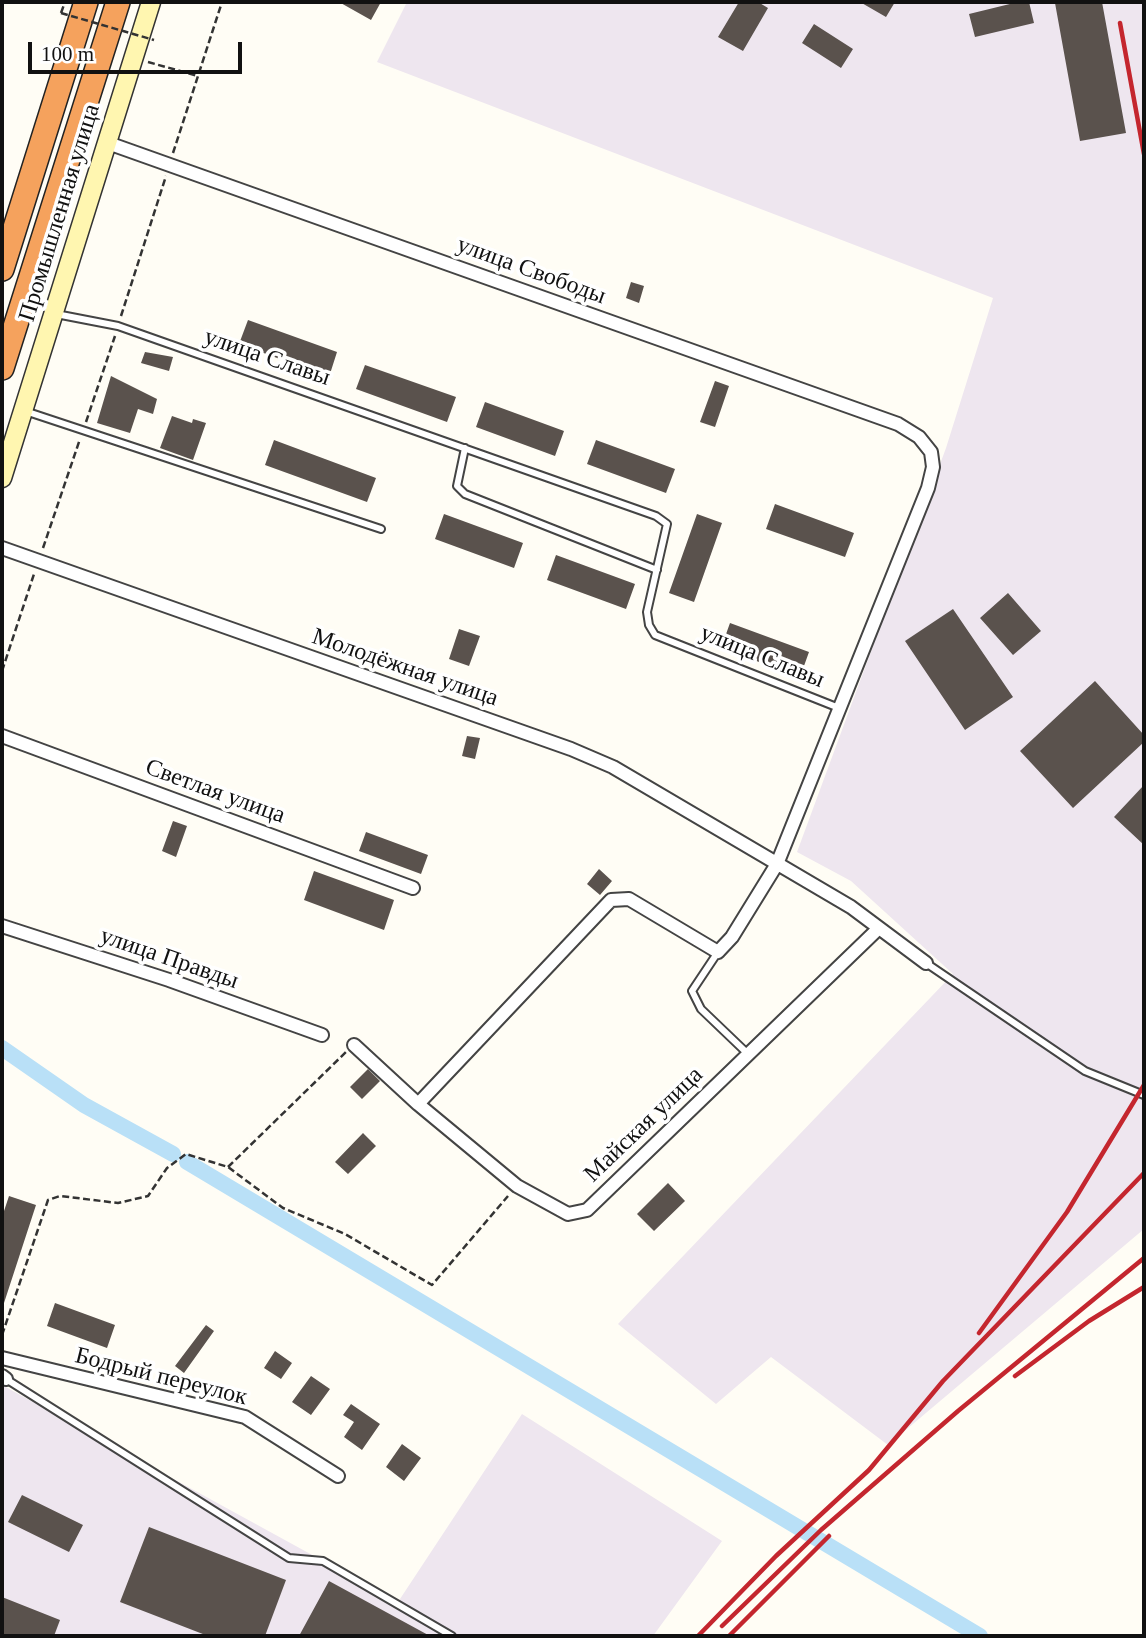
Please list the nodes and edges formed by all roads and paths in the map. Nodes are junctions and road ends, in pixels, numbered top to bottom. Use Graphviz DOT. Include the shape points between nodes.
graph roads {
  1 [pos="65,2"];
  2 [pos="86,2"];
  3 [pos="118,2"];
  4 [pos="151,2"];
  5 [pos="154,40"];
  6 [pos="148,62"];
  7 [pos="198,76"];
  8 [pos="108,143"];
  9 [pos="2,269"];
  10 [pos="54,313"];
  11 [pos="2,368"];
  12 [pos="23,410"];
  13 [pos="465,448"];
  14 [pos="2,478"];
  15 [pos="381,528"];
  16 [pos="2,548"];
  17 [pos="657,570"];
  18 [pos="839,708"];
  19 [pos="2,736"];
  20 [pos="776,864"];
  21 [pos="413,888"];
  22 [pos="2,926"];
  23 [pos="878,928"];
  24 [pos="718,952"];
  25 [pos="926,963"];
  26 [pos="323,1035"];
  27 [pos="354,1045"];
  28 [pos="748,1054"];
  29 [pos="1144,1095"];
  30 [pos="418,1104"];
  31 [pos="228,1167"];
  32 [pos="517,1185"];
  33 [pos="2,1335"];
  34 [pos="2,1358"];
  35 [pos="4,1378"];
  36 [pos="338,1476"];
  37 [pos="453,1636"];
  1 -- 5 [label="path, bridge" via="61,13"];
  2 -- 9 [label="highway"];
  3 -- 11 [label="highway"];
  4 -- 8 [label="street, Промышленная улица"];
  6 -- 7 [label="path"];
  8 -- 10 [label="street, Промышленная улица"];
  8 -- 18 [label="street, улица Свободы" via="898,424 919,437 931,452 928,488"];
  10 -- 12 [label="street, Промышленная улица"];
  10 -- 13 [label="lane, улица Славы" via="118,326"];
  12 -- 14 [label="street, Промышленная улица"];
  12 -- 15 [label="lane"];
  13 -- 17 [label="lane" via="457,486 465,494"];
  13 -- 17 [label="lane, улица Славы" via="656,516 667,524"];
  16 -- 20 [label="street, Молодёжная улица" via="571,748 654,789"];
  17 -- 18 [label="lane, улица Славы" via="647,612 655,635"];
  18 -- 20 [label="street"];
  19 -- 21 [label="street, Светлая улица"];
  20 -- 23 [label="street, Молодёжная улица"];
  20 -- 24 [label="street"];
  22 -- 26 [label="street, улица Правды"];
  23 -- 25 [label="street, Молодёжная улица"];
  23 -- 28 [label="street, Майская улица"];
  24 -- 28 [label="lane" via="692,991 701,1009"];
  24 -- 30 [label="street" via="629,899 611,900"];
  25 -- 29 [label="lane" via="1085,1071"];
  27 -- 30 [label="street, Майская улица"];
  27 -- 31 [label="path"];
  28 -- 32 [label="street, Майская улица" via="587,1210 568,1214"];
  30 -- 32 [label="street, Майская улица"];
  31 -- 32 [label="path" via="283,1208 345,1234 432,1285"];
  31 -- 33 [label="path" via="186,1154 167,1168 148,1196 118,1203 60,1196 48,1200"];
  34 -- 36 [label="street, Бодрый переулок" via="245,1417"];
  35 -- 37 [label="lane" via="289,1558 323,1561"];
}
